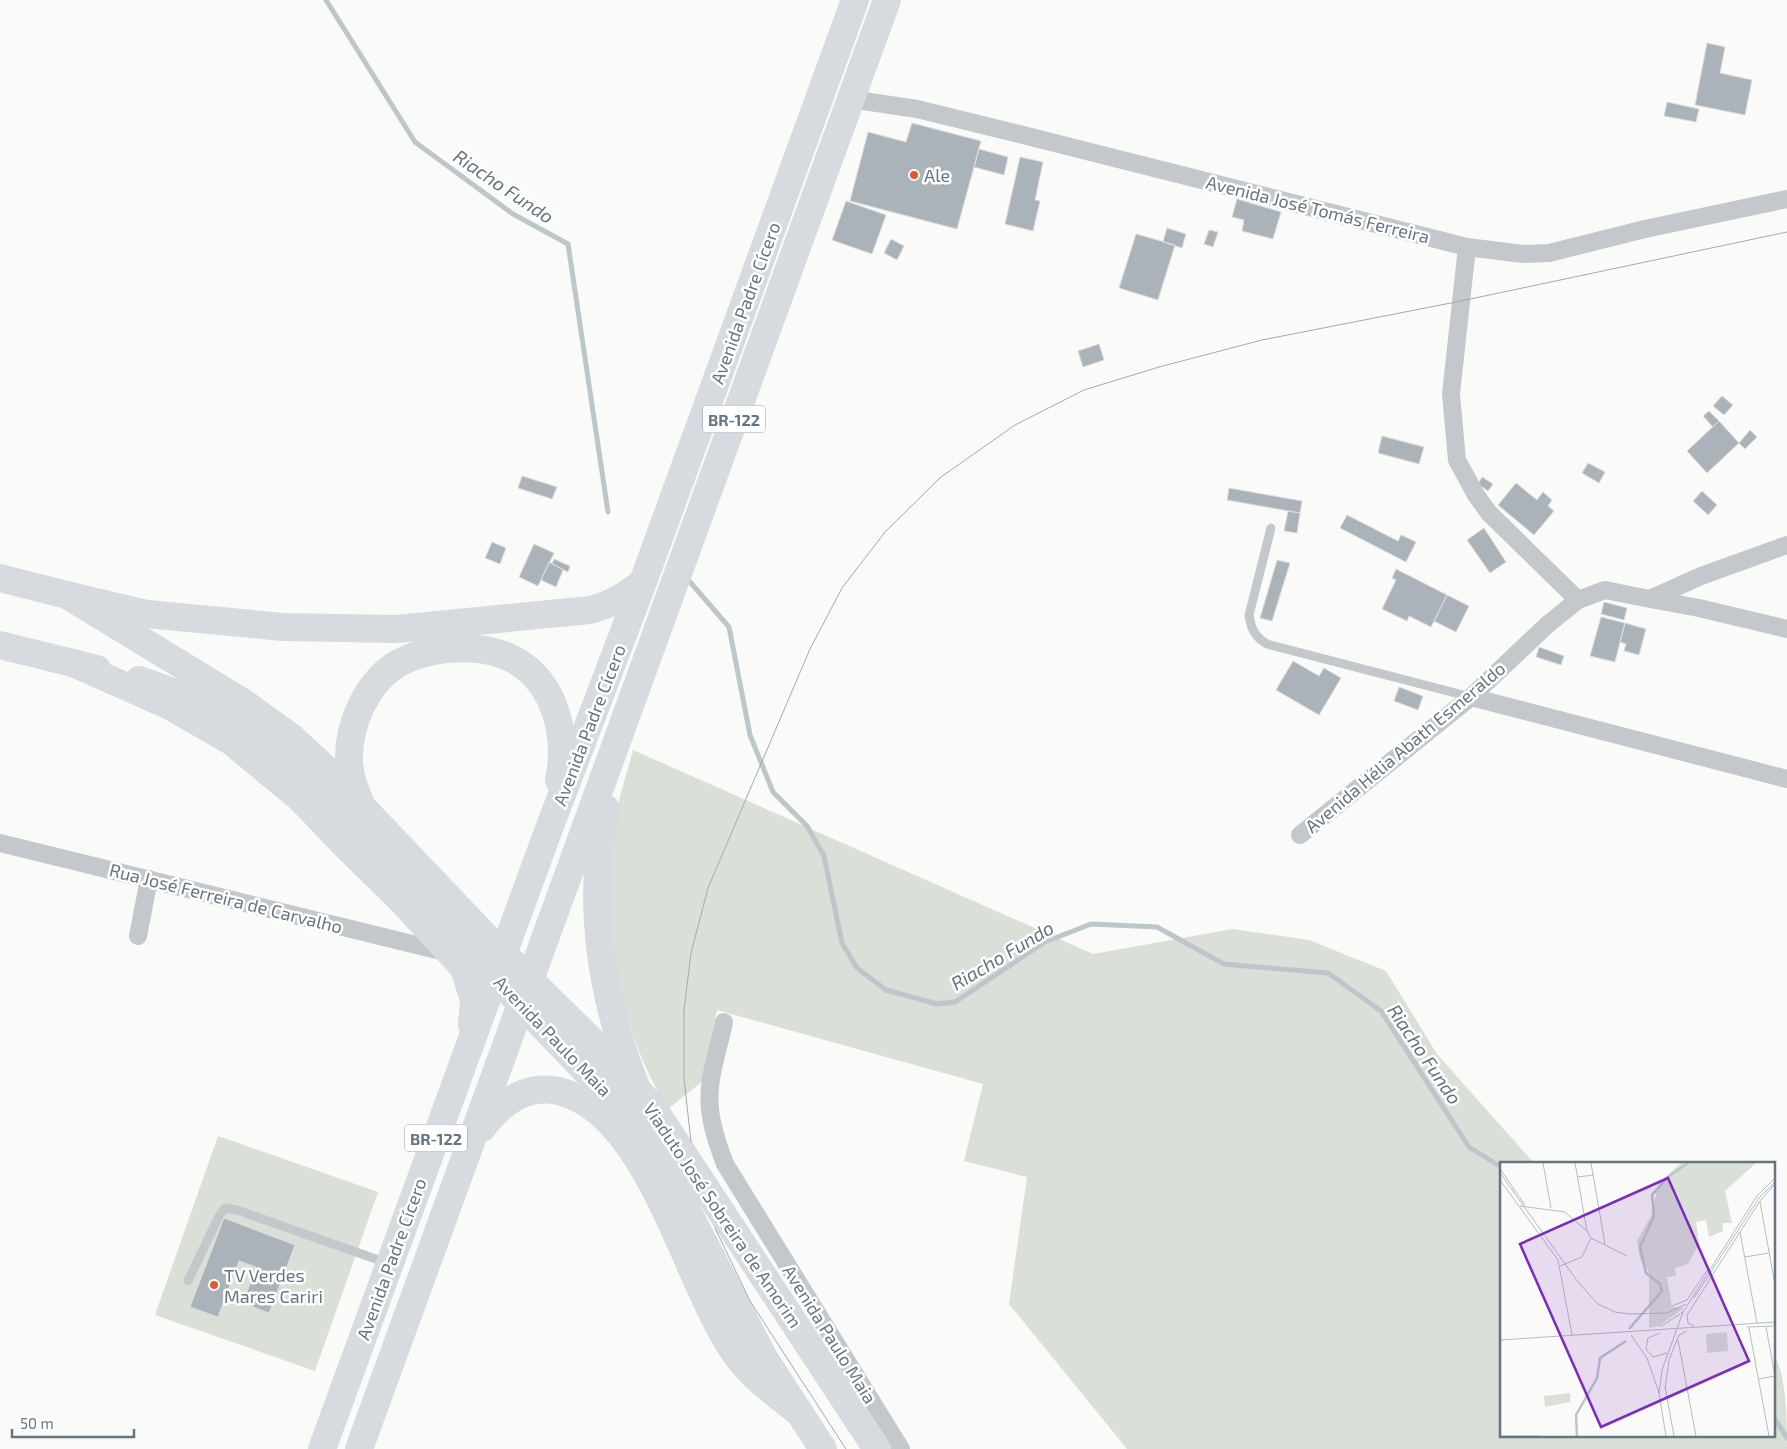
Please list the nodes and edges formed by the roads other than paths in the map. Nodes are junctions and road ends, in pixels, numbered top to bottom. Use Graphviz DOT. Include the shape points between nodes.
graph roads {
  1 [pos="855,0"];
  2 [pos="887,0"];
  3 [pos="850,99"];
  4 [pos="1787,200"];
  5 [pos="1467,247"];
  6 [pos="1271,528"];
  7 [pos="1787,545"];
  8 [pos="0,578"];
  9 [pos="643,582"];
  10 [pos="68,596"];
  11 [pos="1650,599"];
  12 [pos="1578,600"];
  13 [pos="1787,629"];
  14 [pos="0,646"];
  15 [pos="73,663"];
  16 [pos="1471,698"];
  17 [pos="622,727"];
  18 [pos="1787,779"];
  19 [pos="362,807"];
  20 [pos="550,826"];
  21 [pos="1300,835"];
  22 [pos="0,843"];
  23 [pos="148,879"];
  24 [pos="138,936"];
  25 [pos="468,947"];
  26 [pos="724,1022"];
  27 [pos="563,1030"];
  28 [pos="469,1049"];
  29 [pos="636,1087"];
  30 [pos="472,1141"];
  31 [pos="389,1264"];
  32 [pos="188,1281"];
  33 [pos="798,1412"];
  34 [pos="322,1449"];
  35 [pos="359,1449"];
  36 [pos="823,1449"];
  37 [pos="877,1449"];
  38 [pos="901,1449"];
  1 -- 9 [label="main road, Avenida Padre Cícero / BR-122"];
  2 -- 3 [label="main road, Avenida Padre Cícero / BR-122"];
  3 -- 5 [label="street, Avenida José Tomás Ferreira" via="917,109"];
  3 -- 17 [label="main road, Avenida Padre Cícero / BR-122"];
  4 -- 5 [label="street, Avenida José Tomás Ferreira" via="1645,229 1549,253 1523,254"];
  5 -- 12 [label="street" via="1451,394 1457,460 1489,513"];
  6 -- 16 [label="lane" via="1249,615 1250,626 1257,638 1267,644"];
  7 -- 11 [label="street" via="1701,576"];
  8 -- 10 [label="main road"];
  9 -- 10 [label="main road" via="609,605 590,610 396,630 283,627 157,615"];
  9 -- 20 [label="main road, Avenida Padre Cícero / BR-122"];
  10 -- 19 [label="main road" via="244,703 292,737"];
  11 -- 12 [label="street, Avenida Hélia Abath Esmeraldo" via="1605,590"];
  11 -- 13 [label="street, Avenida Hélia Abath Esmeraldo"];
  12 -- 16 [label="street, Avenida Hélia Abath Esmeraldo" via="1547,625"];
  14 -- 15 [label="main road"];
  15 -- 25 [label="main road" via="172,707 231,741 302,799"];
  15 -- 25 [label="main road" via="126,676 192,699 252,736 310,784"];
  16 -- 18 [label="street"];
  16 -- 21 [label="street, Avenida Hélia Abath Esmeraldo"];
  17 -- 29 [label="main road" via="624,751 598,845 597,890 610,1009"];
  17 -- 30 [label="main road, Avenida Padre Cícero / BR-122"];
  19 -- 20 [label="main road" via="349,761 351,735 361,706 379,680 398,663 427,652 476,648 498,652 520,663 540,681 553,704 561,731 561,774"];
  19 -- 25 [label="main road"];
  20 -- 28 [label="main road, Avenida Padre Cícero / BR-122"];
  22 -- 23 [label="street, Rua José Ferreira de Carvalho"];
  23 -- 24 [label="street"];
  23 -- 25 [label="street, Rua José Ferreira de Carvalho"];
  25 -- 27 [label="main road, Viaduto José Sobreira de Amorim"];
  25 -- 28 [label="main road" via="464,968 474,1000"];
  26 -- 38 [label="street, Avenida Paulo Maia" via="710,1088 711,1115 726,1164"];
  27 -- 29 [label="main road, Viaduto José Sobreira de Amorim"];
  27 -- 33 [label="main road, Avenida Paulo Maia" via="644,1137 671,1180 764,1358"];
  28 -- 31 [label="main road, Avenida Padre Cícero / BR-122"];
  29 -- 37 [label="main road, Viaduto José Sobreira de Amorim" via="666,1126"];
  30 -- 33 [label="main road" via="494,1111 506,1101 533,1089 565,1092 598,1109 624,1137 652,1185 703,1296 732,1350 763,1385"];
  30 -- 35 [label="main road, Avenida Padre Cícero / BR-122"];
  31 -- 32 [label="lane" via="225,1208"];
  31 -- 34 [label="main road, Avenida Padre Cícero / BR-122"];
  33 -- 36 [label="main road, Avenida Paulo Maia"];
}
